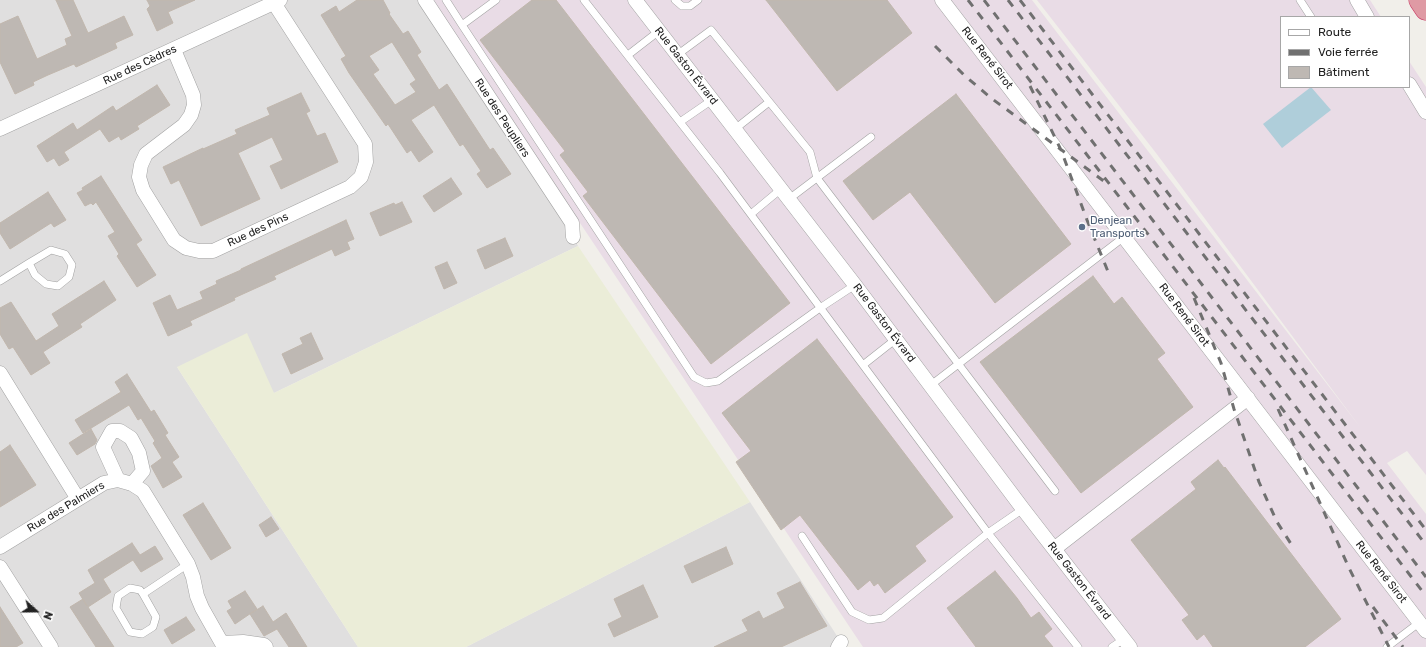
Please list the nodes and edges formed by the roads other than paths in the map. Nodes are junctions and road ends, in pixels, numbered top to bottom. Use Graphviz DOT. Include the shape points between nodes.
graph roads {
  1 [pos="425,0"];
  2 [pos="446,0"];
  3 [pos="496,0"];
  4 [pos="584,0"];
  5 [pos="635,0"];
  6 [pos="675,0"];
  7 [pos="698,0"];
  8 [pos="942,0"];
  9 [pos="1300,0"];
  10 [pos="1357,0"];
  11 [pos="1420,0"];
  12 [pos="275,1"];
  13 [pos="1426,9"];
  14 [pos="1310,16"];
  15 [pos="1366,16"];
  16 [pos="462,25"];
  17 [pos="659,31"];
  18 [pos="174,50"];
  19 [pos="628,55"];
  20 [pos="677,55"];
  21 [pos="1410,86"];
  22 [pos="712,100"];
  23 [pos="769,102"];
  24 [pos="1426,112"];
  25 [pos="680,122"];
  26 [pos="0,129"];
  27 [pos="735,129"];
  28 [pos="871,137"];
  29 [pos="816,178"];
  30 [pos="785,194"];
  31 [pos="750,214"];
  32 [pos="574,237"];
  33 [pos="1124,237"];
  34 [pos="29,263"];
  35 [pos="0,281"];
  36 [pos="855,284"];
  37 [pos="820,308"];
  38 [pos="896,339"];
  39 [pos="958,364"];
  40 [pos="863,365"];
  41 [pos="0,373"];
  42 [pos="931,385"];
  43 [pos="1248,398"];
  44 [pos="1055,491"];
  45 [pos="78,499"];
  46 [pos="1023,509"];
  47 [pos="988,533"];
  48 [pos="802,536"];
  49 [pos="0,547"];
  50 [pos="1054,549"];
  51 [pos="188,564"];
  52 [pos="0,567"];
  53 [pos="143,594"];
  54 [pos="1423,626"];
  55 [pos="1122,644"];
  56 [pos="223,645"];
  57 [pos="51,647"];
  58 [pos="266,647"];
  59 [pos="1078,647"];
  60 [pos="1387,647"];
  1 -- 32 [label="street, Rue des Peupliers" via="572,223"];
  2 -- 16 [label="lane"];
  3 -- 16 [label="lane"];
  4 -- 19 [label="lane"];
  5 -- 17 [label="street, Rue Gaston Évrard"];
  6 -- 7 [label="lane" via="682,6 690,6"];
  8 -- 33 [label="street, Rue René Sirot"];
  9 -- 14 [label="lane"];
  10 -- 15 [label="street"];
  11 -- 13 [label="highway"];
  12 -- 18 [label="street, Rue des Cèdres"];
  12 -- 18 [label="street, Rue des Pins" via="364,144 366,162 361,177 350,187 212,251 199,252 186,248 174,240 143,190 140,177 141,165 146,154 184,125 194,105 194,96"];
  16 -- 37 [label="lane" via="694,377 706,383 718,381"];
  17 -- 19 [label="lane"];
  17 -- 20 [label="street, Rue Gaston Évrard"];
  18 -- 26 [label="street, Rue des Cèdres"];
  19 -- 25 [label="lane"];
  20 -- 22 [label="street, Rue Gaston Évrard"];
  20 -- 23 [label="lane" via="711,30"];
  21 -- 24 [label="street"];
  22 -- 25 [label="lane"];
  22 -- 27 [label="street, Rue Gaston Évrard"];
  23 -- 27 [label="lane"];
  23 -- 29 [label="lane" via="810,152"];
  25 -- 31 [label="lane"];
  27 -- 30 [label="street, Rue Gaston Évrard"];
  28 -- 29 [label="lane"];
  29 -- 30 [label="lane"];
  29 -- 39 [label="lane"];
  30 -- 31 [label="lane"];
  30 -- 36 [label="street, Rue Gaston Évrard"];
  31 -- 37 [label="lane"];
  33 -- 39 [label="lane"];
  33 -- 43 [label="street, Rue René Sirot"];
  34 -- 34 [label="lane" via="51,250 64,254 72,265 69,277 58,286 46,284 35,275"];
  34 -- 35 [label="lane"];
  36 -- 37 [label="lane"];
  36 -- 38 [label="street, Rue Gaston Évrard"];
  37 -- 40 [label="lane"];
  38 -- 40 [label="lane"];
  38 -- 42 [label="street, Rue Gaston Évrard"];
  39 -- 42 [label="lane"];
  39 -- 44 [label="lane"];
  40 -- 47 [label="lane"];
  41 -- 45 [label="street"];
  42 -- 46 [label="street, Rue Gaston Évrard"];
  43 -- 50 [label="street"];
  43 -- 54 [label="street, Rue René Sirot"];
  45 -- 49 [label="street, Rue des Palmiers"];
  45 -- 51 [label="street, Rue des Palmiers" via="104,483 125,482 143,491"];
  46 -- 47 [label="lane"];
  46 -- 50 [label="street, Rue Gaston Évrard"];
  47 -- 48 [label="lane" via="883,618 869,620 852,612"];
  47 -- 59 [label="lane"];
  50 -- 55 [label="street, Rue Gaston Évrard"];
  51 -- 53 [label="lane"];
  51 -- 56 [label="street, Rue des Palmiers" via="202,608"];
  52 -- 57 [label="street"];
  53 -- 53 [label="lane" via="140,590 130,588 118,596 116,608 130,632 142,634 153,627 156,617"];
  54 -- 60 [label="lane"];
  56 -- 58 [label="street" via="243,642"];
}
